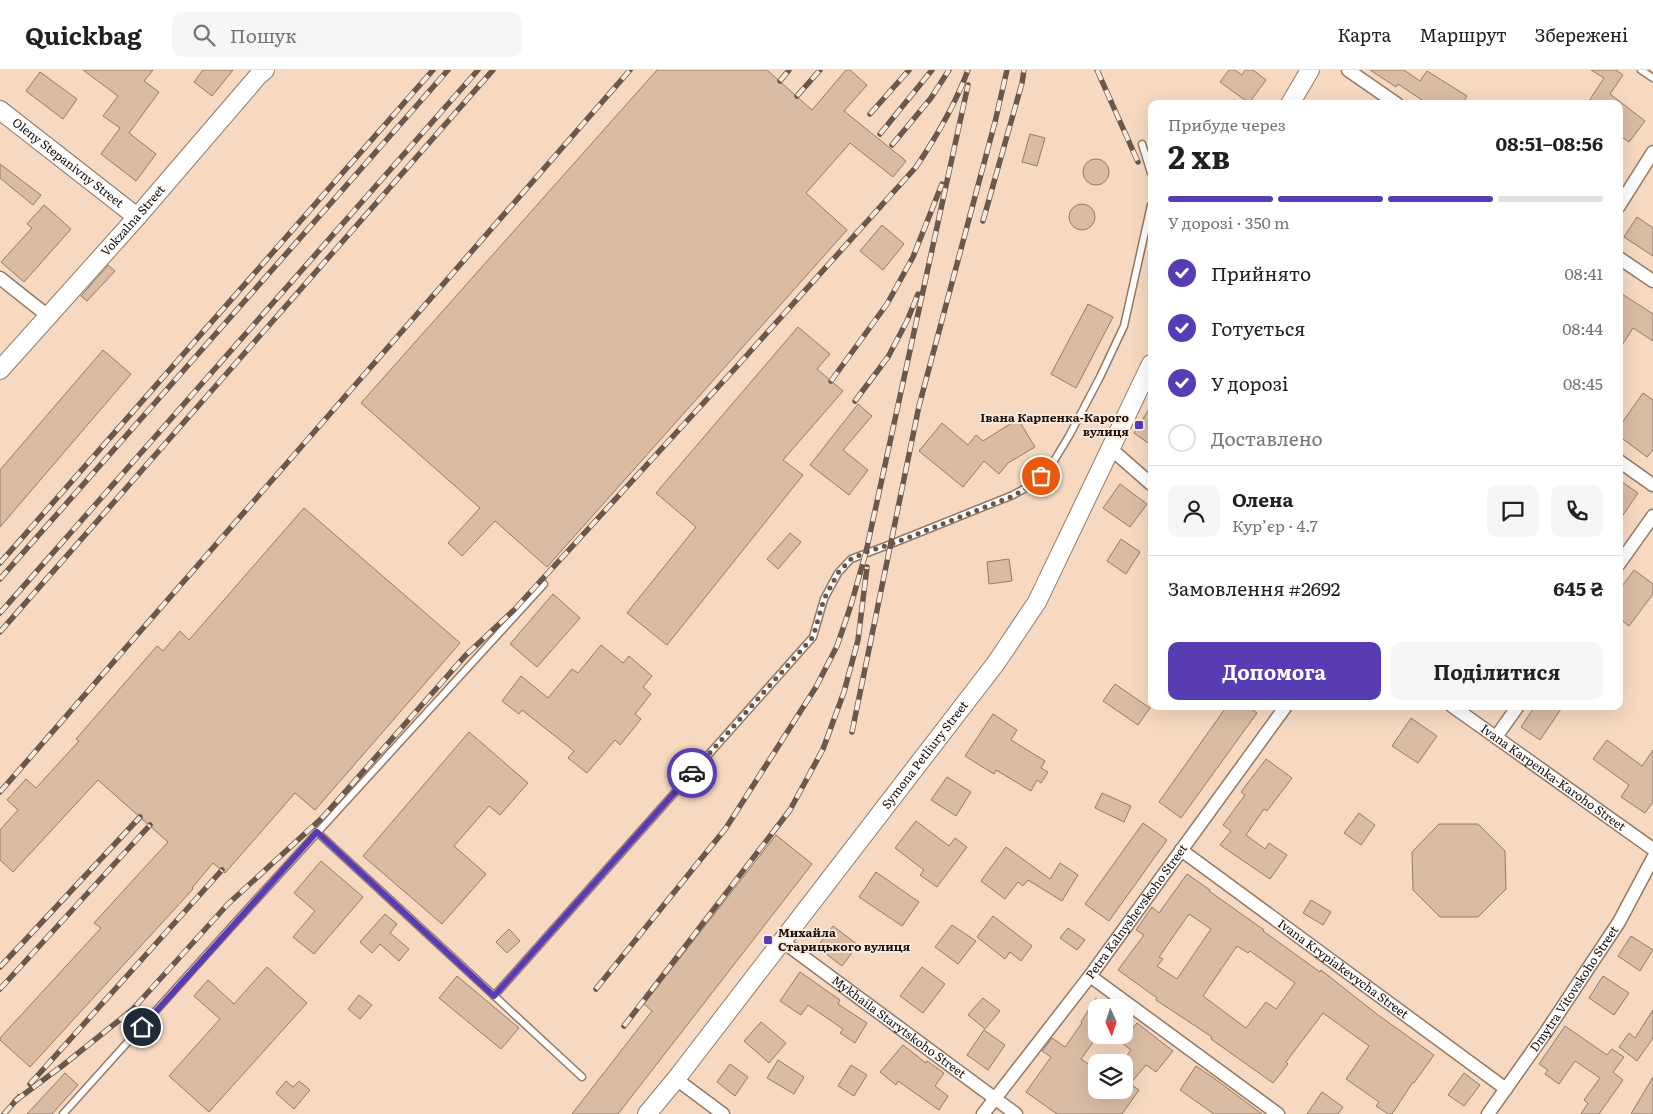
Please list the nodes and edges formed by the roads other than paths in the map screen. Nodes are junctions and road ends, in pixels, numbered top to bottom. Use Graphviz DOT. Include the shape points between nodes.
graph roads {
  1 [pos="1310,70"];
  2 [pos="1348,70"];
  3 [pos="1641,70"];
  4 [pos="258,72"];
  5 [pos="1653,78"];
  6 [pos="1292,100"];
  7 [pos="1391,100"];
  8 [pos="0,110"];
  9 [pos="1142,144"];
  10 [pos="1653,152"];
  11 [pos="1148,163"];
  12 [pos="1623,200"];
  13 [pos="137,217"];
  14 [pos="1148,218"];
  15 [pos="1623,261"];
  16 [pos="0,278"];
  17 [pos="1653,281"];
  18 [pos="48,316"];
  19 [pos="0,370"];
  20 [pos="1148,370"];
  21 [pos="1110,448"];
  22 [pos="1623,465"];
  23 [pos="1148,481"];
  24 [pos="1653,485"];
  25 [pos="1653,516"];
  26 [pos="1623,558"];
  27 [pos="544,584"];
  28 [pos="1283,710"];
  29 [pos="1458,710"];
  30 [pos="1515,710"];
  31 [pos="1496,737"];
  32 [pos="317,832"];
  33 [pos="1653,849"];
  34 [pos="1181,850"];
  35 [pos="1653,858"];
  36 [pos="782,941"];
  37 [pos="1090,976"];
  38 [pos="494,996"];
  39 [pos="582,1077"];
  40 [pos="676,1079"];
  41 [pos="1506,1089"];
  42 [pos="995,1099"];
  43 [pos="63,1114"];
  44 [pos="648,1114"];
  45 [pos="723,1114"];
  46 [pos="983,1114"];
  47 [pos="1016,1114"];
  48 [pos="1278,1114"];
  49 [pos="1488,1114"];
  1 -- 6 [label="main road"];
  2 -- 7 [label="street"];
  3 -- 5 [label="lane"];
  4 -- 13 [label="main road, Vokzalna Street"];
  8 -- 13 [label="main road, Oleny Stepanivny Street"];
  9 -- 11 [label="lane"];
  10 -- 12 [label="street"];
  13 -- 18 [label="main road, Vokzalna Street"];
  14 -- 38 [label="lane" via="1124,326 1049,469 1013,496 851,559 838,573 824,599 813,637"];
  15 -- 17 [label="street"];
  16 -- 18 [label="street"];
  18 -- 19 [label="main road, Vokzalna Street"];
  20 -- 21 [label="main road, Symona Petliury Street"];
  21 -- 23 [label="street"];
  21 -- 36 [label="main road, Symona Petliury Street" via="1037,602 996,663"];
  22 -- 24 [label="street"];
  25 -- 26 [label="street"];
  27 -- 32 [label="lane"];
  28 -- 34 [label="street, Petra Kalnyshevskoho Street"];
  29 -- 31 [label="street, Ivana Karpenka-Karoho Street"];
  30 -- 31 [label="street"];
  31 -- 33 [label="street, Ivana Karpenka-Karoho Street"];
  32 -- 38 [label="lane"];
  32 -- 43 [label="lane"];
  34 -- 37 [label="street, Petra Kalnyshevskoho Street"];
  34 -- 41 [label="street, Ivana Krypiakevycha Street"];
  35 -- 41 [label="street, Dmytra Vitovskoho Street" via="1619,922"];
  36 -- 40 [label="main road, Symona Petliury Street"];
  36 -- 42 [label="street, Mykhaila Starytskoho Street"];
  37 -- 42 [label="street, Petra Kalnyshevskoho Street"];
  37 -- 48 [label="street"];
  38 -- 39 [label="lane"];
  40 -- 44 [label="main road, Symona Petliury Street"];
  40 -- 45 [label="street"];
  41 -- 49 [label="street, Dmytra Vitovskoho Street"];
  42 -- 46 [label="street, Petra Kalnyshevskoho Street"];
  42 -- 47 [label="street, Mykhaila Starytskoho Street"];
}
